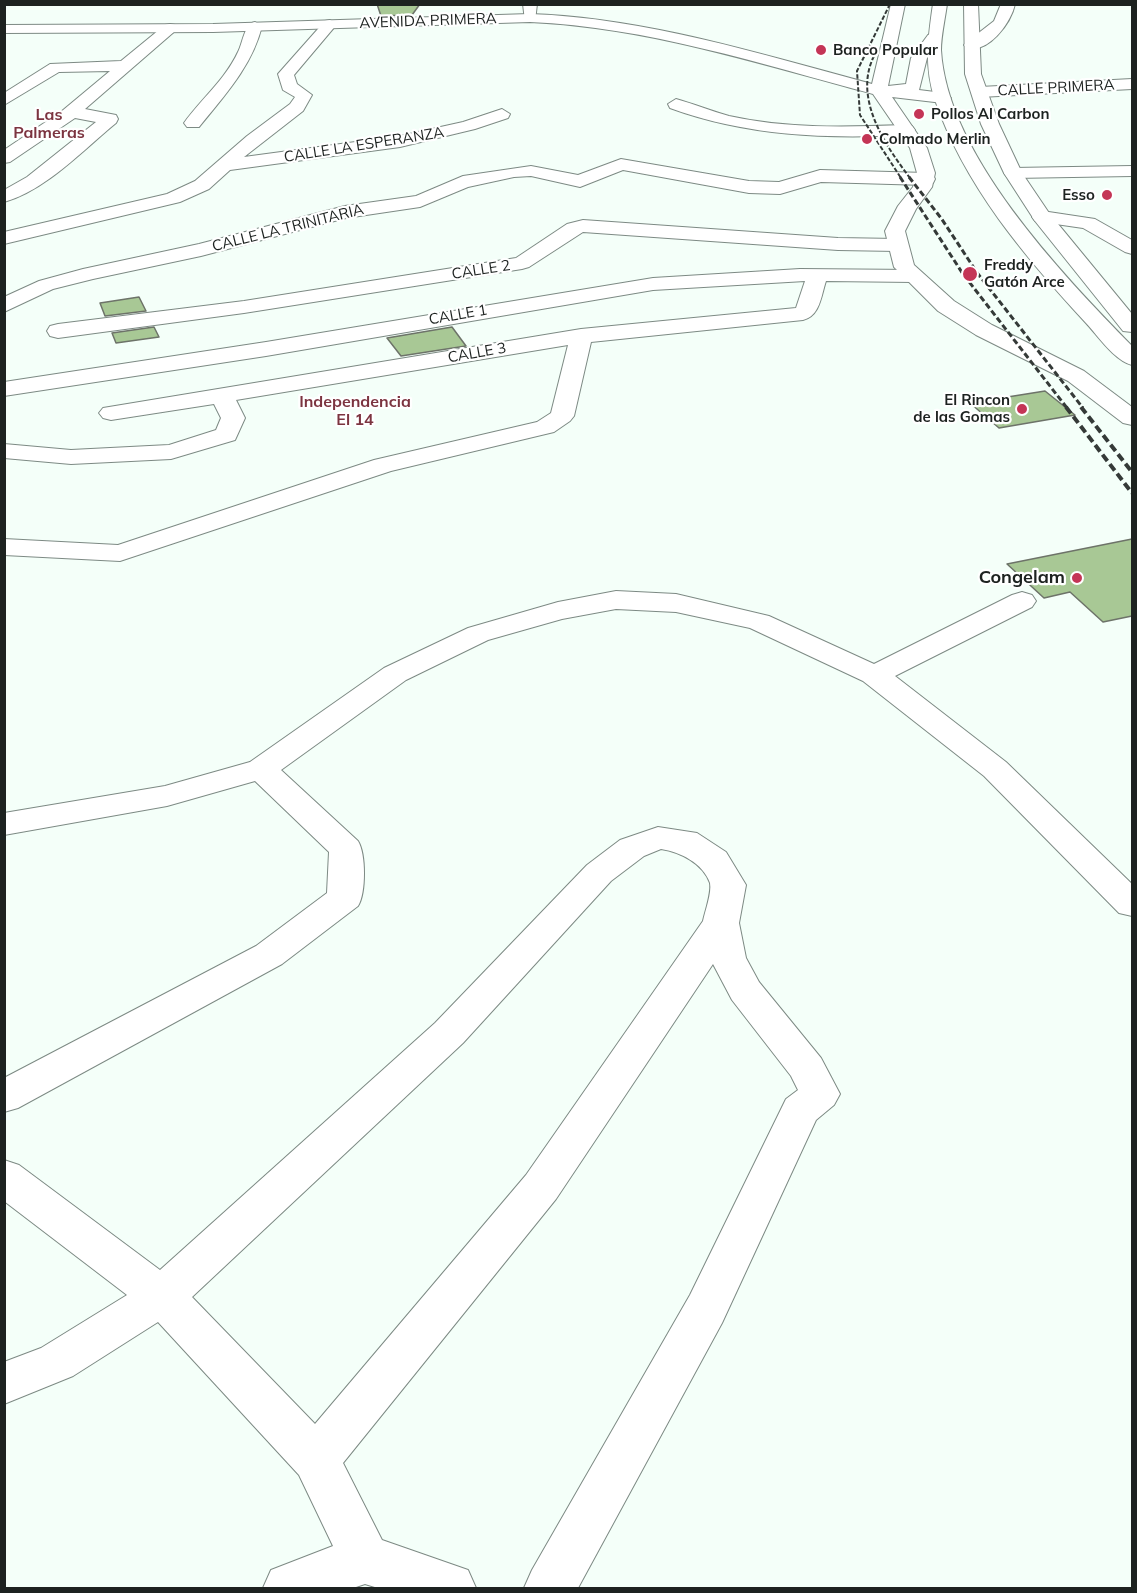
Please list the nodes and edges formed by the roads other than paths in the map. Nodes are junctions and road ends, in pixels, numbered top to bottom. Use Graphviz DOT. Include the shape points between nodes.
graph roads {
  1 [pos="898,4"];
  2 [pos="940,4"];
  3 [pos="971,4"];
  4 [pos="1007,10"];
  5 [pos="530,11"];
  6 [pos="164,23"];
  7 [pos="330,24"];
  8 [pos="255,26"];
  9 [pos="4,29"];
  10 [pos="933,38"];
  11 [pos="972,45"];
  12 [pos="127,66"];
  13 [pos="1132,84"];
  14 [pos="879,91"];
  15 [pos="980,92"];
  16 [pos="943,98"];
  17 [pos="4,100"];
  18 [pos="676,104"];
  19 [pos="72,112"];
  20 [pos="502,114"];
  21 [pos="193,123"];
  22 [pos="906,130"];
  23 [pos="4,159"];
  24 [pos="4,164"];
  25 [pos="225,165"];
  26 [pos="53,166"];
  27 [pos="1132,171"];
  28 [pos="1013,173"];
  29 [pos="926,178"];
  30 [pos="4,196"];
  31 [pos="1042,218"];
  32 [pos="4,238"];
  33 [pos="897,246"];
  34 [pos="1132,248"];
  35 [pos="816,275"];
  36 [pos="914,276"];
  37 [pos="372,287"];
  38 [pos="4,306"];
  39 [pos="244,307"];
  40 [pos="394,327"];
  41 [pos="1132,328"];
  42 [pos="58,331"];
  43 [pos="581,336"];
  44 [pos="266,349"];
  45 [pos="1132,358"];
  46 [pos="4,389"];
  47 [pos="221,394"];
  48 [pos="111,413"];
  49 [pos="1132,418"];
  50 [pos="4,451"];
  51 [pos="4,547"];
  52 [pos="1022,601"];
  53 [pos="874,675"];
  54 [pos="261,769"];
  55 [pos="4,824"];
  56 [pos="1132,904"];
  57 [pos="721,923"];
  58 [pos="4,1097"];
  59 [pos="4,1177"];
  60 [pos="162,1296"];
  61 [pos="4,1383"];
  62 [pos="316,1459"];
  63 [pos="365,1559"];
  64 [pos="289,1588"];
  65 [pos="450,1588"];
  66 [pos="550,1588"];
  1 -- 14 [label="main road"];
  2 -- 10 [label="main road"];
  3 -- 11 [label="main road"];
  4 -- 11 [label="main road" via="997,30"];
  5 -- 7 [label="main road, AVENIDA PRIMERA"];
  5 -- 14 [label="main road, AVENIDA PRIMERA" via="638,30"];
  6 -- 8 [label="main road, AVENIDA PRIMERA"];
  6 -- 9 [label="main road, AVENIDA PRIMERA"];
  6 -- 12 [label="main road"];
  7 -- 8 [label="main road, AVENIDA PRIMERA"];
  7 -- 25 [label="main road" via="286,74 289,87 304,95 297,107"];
  8 -- 21 [label="main road" via="240,65"];
  10 -- 14 [label="main road, AVENIDA PRIMERA" via="920,58 913,87"];
  10 -- 16 [label="main road"];
  11 -- 15 [label="main road" via="972,66"];
  12 -- 17 [label="main road" via="56,67"];
  12 -- 19 [label="main road"];
  13 -- 15 [label="main road, CALLE PRIMERA"];
  14 -- 16 [label="main road, AVENIDA PRIMERA"];
  14 -- 22 [label="main road"];
  15 -- 28 [label="main road"];
  16 -- 45 [label="main road" via="955,134 1003,213"];
  18 -- 22 [label="main road" via="701,115 767,126 845,133"];
  19 -- 23 [label="main road"];
  19 -- 26 [label="main road" via="110,119"];
  20 -- 25 [label="main road, CALLE LA ESPERANZA" via="451,131 368,147"];
  22 -- 29 [label="main road" via="918,144"];
  24 -- 26 [label="main road"];
  25 -- 32 [label="main road" via="202,184 173,198"];
  26 -- 30 [label="main road"];
  27 -- 28 [label="main road"];
  28 -- 31 [label="main road"];
  29 -- 33 [label="main road" via="895,231"];
  29 -- 38 [label="main road, CALLE LA TRINITARIA" via="820,176 780,188 749,187 621,164 580,181 531,171 514,172 463,182 420,201 345,212 201,250 90,273 46,285"];
  31 -- 34 [label="main road" via="1088,223"];
  31 -- 41 [label="main road"];
  33 -- 36 [label="main road" via="904,267"];
  33 -- 37 [label="main road, CALLE 2" via="583,226 522,263"];
  35 -- 36 [label="main road, CALLE 1"];
  35 -- 40 [label="main road, CALLE 1" via="653,284"];
  35 -- 43 [label="main road, CALLE 3" via="803,314"];
  36 -- 49 [label="main road" via="946,306 984,330 1076,376"];
  37 -- 39 [label="main road, CALLE 2"];
  37 -- 40 [label="main road"];
  39 -- 42 [label="main road, CALLE 2"];
  39 -- 44 [label="main road"];
  40 -- 44 [label="main road, CALLE 1"];
  43 -- 47 [label="main road, CALLE 3"];
  43 -- 51 [label="main road" via="562,416 545,427 383,465 120,553"];
  44 -- 46 [label="main road, CALLE 1"];
  47 -- 48 [label="main road, CALLE 3"];
  47 -- 50 [label="main road" via="233,418 226,435 171,452 71,457"];
  52 -- 53 [label="main road"];
  53 -- 54 [label="main road" via="759,622 676,603 616,600 558,610 478,634 395,675"];
  53 -- 56 [label="main road" via="995,769"];
  54 -- 55 [label="main road" via="167,796"];
  54 -- 58 [label="main road" via="346,849 345,898 269,955"];
  57 -- 60 [label="main road" via="728,885 714,860 685,841 658,838 632,848 599,873 449,1033"];
  57 -- 62 [label="main road" via="541,1187"];
  57 -- 66 [label="main road" via="728,958 745,990 807,1068 819,1094 800,1110 706,1310"];
  59 -- 60 [label="main road"];
  60 -- 61 [label="main road" via="57,1362"];
  60 -- 62 [label="main road"];
  62 -- 63 [label="main road"];
  63 -- 64 [label="main road"];
  63 -- 65 [label="main road"];
}
